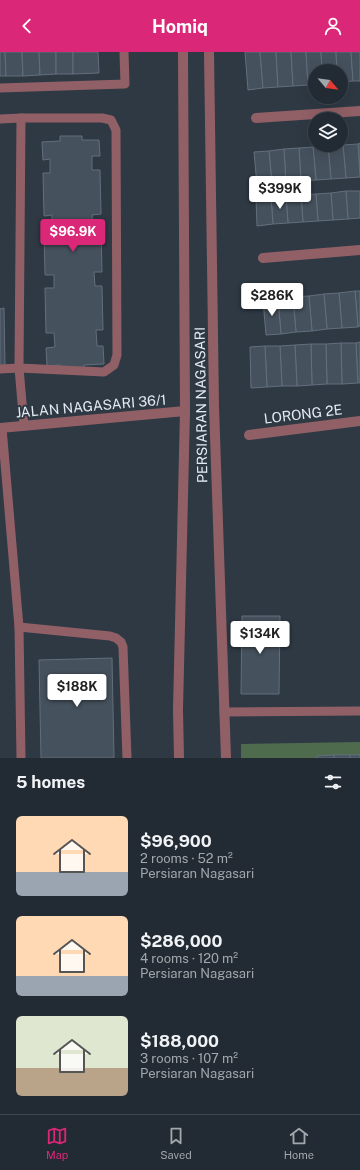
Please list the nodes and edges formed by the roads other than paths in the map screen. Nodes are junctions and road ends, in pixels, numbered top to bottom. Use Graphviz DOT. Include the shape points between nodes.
graph roads {
  1 [pos="124,52"];
  2 [pos="183,52"];
  3 [pos="210,52"];
  4 [pos="0,88"];
  5 [pos="360,111"];
  6 [pos="21,118"];
  7 [pos="256,118"];
  8 [pos="0,119"];
  9 [pos="360,250"];
  10 [pos="264,258"];
  11 [pos="19,368"];
  12 [pos="0,369"];
  13 [pos="185,411"];
  14 [pos="360,421"];
  15 [pos="24,426"];
  16 [pos="1,428"];
  17 [pos="248,434"];
  18 [pos="19,627"];
  19 [pos="360,711"];
  20 [pos="224,712"];
  21 [pos="21,758"];
  22 [pos="127,758"];
  23 [pos="180,758"];
  24 [pos="226,758"];
  1 -- 4 [label="lane" via="125,84"];
  2 -- 13 [label="street, PERSIARAN NAGASARI"];
  3 -- 20 [label="street, PERSIARAN NAGASARI" via="214,406"];
  5 -- 7 [label="street"];
  6 -- 8 [label="lane"];
  6 -- 11 [label="lane"];
  6 -- 11 [label="lane" via="102,118 111,120 116,130 117,354 114,365 104,372"];
  9 -- 10 [label="street"];
  11 -- 12 [label="lane"];
  11 -- 15 [label="lane"];
  13 -- 15 [label="street, JALAN NAGASARI 36/1"];
  13 -- 23 [label="street, PERSIARAN NAGASARI" via="178,710"];
  14 -- 17 [label="street, LORONG 2E"];
  15 -- 16 [label="street, JALAN NAGASARI 36/1"];
  16 -- 18 [label="lane"];
  18 -- 21 [label="lane"];
  18 -- 22 [label="lane" via="101,634 121,642"];
  19 -- 20 [label="lane"];
  20 -- 24 [label="street, PERSIARAN NAGASARI"];
}
